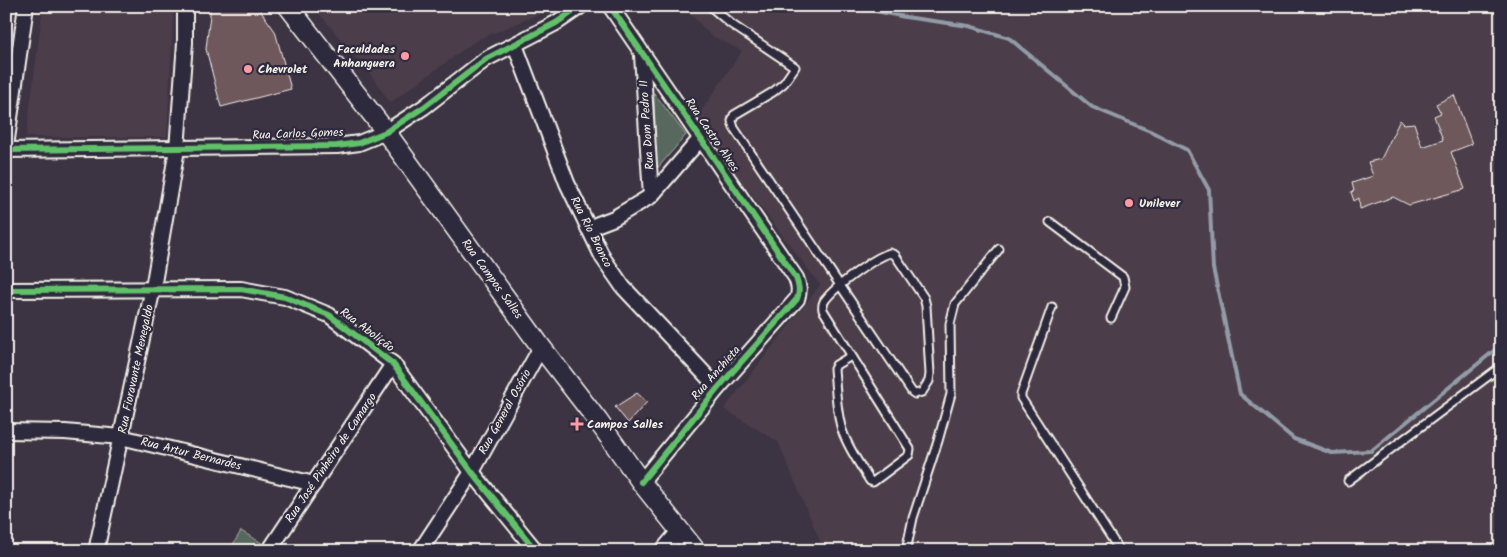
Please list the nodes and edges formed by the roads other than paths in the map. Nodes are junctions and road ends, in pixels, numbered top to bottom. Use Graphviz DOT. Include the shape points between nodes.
graph roads {
  1 [pos="26,6"];
  2 [pos="185,6"];
  3 [pos="288,6"];
  4 [pos="581,6"];
  5 [pos="610,6"];
  6 [pos="710,6"];
  7 [pos="514,45"];
  8 [pos="642,53"];
  9 [pos="386,132"];
  10 [pos="701,138"];
  11 [pos="6,146"];
  12 [pos="177,148"];
  13 [pos="6,150"];
  14 [pos="651,196"];
  15 [pos="1050,222"];
  16 [pos="588,228"];
  17 [pos="999,249"];
  18 [pos="796,278"];
  19 [pos="840,285"];
  20 [pos="153,288"];
  21 [pos="6,290"];
  22 [pos="1052,307"];
  23 [pos="1111,318"];
  24 [pos="541,348"];
  25 [pos="851,356"];
  26 [pos="393,364"];
  27 [pos="1499,368"];
  28 [pos="718,388"];
  29 [pos="6,431"];
  30 [pos="121,437"];
  31 [pos="472,472"];
  32 [pos="1348,481"];
  33 [pos="641,482"];
  34 [pos="314,484"];
  35 [pos="679,531"];
  36 [pos="96,551"];
  37 [pos="269,551"];
  38 [pos="420,551"];
  39 [pos="536,551"];
  40 [pos="662,551"];
  41 [pos="696,551"];
  42 [pos="906,551"];
  43 [pos="1120,551"];
  1 -- 11 [label="street"];
  2 -- 12 [label="street, Rua Fioravante Menegaldo"];
  3 -- 9 [label="main road, Rua Campos Salles"];
  4 -- 7 [label="street, Rua Carlos Gomes"];
  5 -- 8 [label="street, Rua Castro Alves"];
  6 -- 19 [label="lane" via="795,67 784,83 734,115 732,122"];
  7 -- 9 [label="street, Rua Carlos Gomes" via="486,59"];
  7 -- 16 [label="street, Rua Rio Branco" via="567,183"];
  8 -- 10 [label="street, Rua Castro Alves"];
  8 -- 14 [label="street, Rua Dom Pedro II"];
  9 -- 12 [label="street, Rua Carlos Gomes" via="359,143 337,146"];
  9 -- 24 [label="main road, Rua Campos Salles"];
  10 -- 14 [label="street, Rua Dom Pedro II"];
  10 -- 18 [label="street, Rua Castro Alves"];
  12 -- 13 [label="street, Rua Carlos Gomes"];
  12 -- 20 [label="street, Rua Fioravante Menegaldo"];
  14 -- 16 [label="street, Rua Dom Pedro II" via="614,218"];
  15 -- 23 [label="lane" via="1123,277 1125,287"];
  16 -- 28 [label="street, Rua Rio Branco" via="602,258 623,287"];
  17 -- 42 [label="lane" via="954,304 950,324 951,394"];
  18 -- 28 [label="street, Rua Anchieta" via="799,285 796,299"];
  19 -- 19 [label="lane" via="887,254 895,255 926,306 930,374 922,392 912,392"];
  19 -- 25 [label="lane" via="822,305"];
  20 -- 21 [label="street, Rua Abolição"];
  20 -- 26 [label="street, Rua Abolição" via="241,289 286,297 329,315"];
  20 -- 30 [label="street, Rua Fioravante Menegaldo"];
  22 -- 43 [label="lane" via="1021,398"];
  24 -- 31 [label="street, Rua General Osório"];
  24 -- 33 [label="main road, Rua Campos Salles"];
  25 -- 25 [label="lane" via="834,369 840,423 856,460 873,482 909,455 910,449"];
  26 -- 31 [label="street, Rua Abolição"];
  26 -- 34 [label="street, Rua José Pinheiro de Camargo"];
  27 -- 32 [label="lane"];
  28 -- 33 [label="street, Rua Anchieta"];
  29 -- 30 [label="street, Rua Artur Bernardes"];
  30 -- 34 [label="street, Rua Artur Bernardes"];
  30 -- 36 [label="street, Rua Fioravante Menegaldo"];
  31 -- 38 [label="street, Rua General Osório"];
  31 -- 39 [label="street, Rua Abolição"];
  33 -- 35 [label="main road, Rua Campos Salles"];
  34 -- 37 [label="street, Rua José Pinheiro de Camargo"];
  35 -- 40 [label="street"];
  35 -- 41 [label="main road, Rua Campos Salles"];
}
